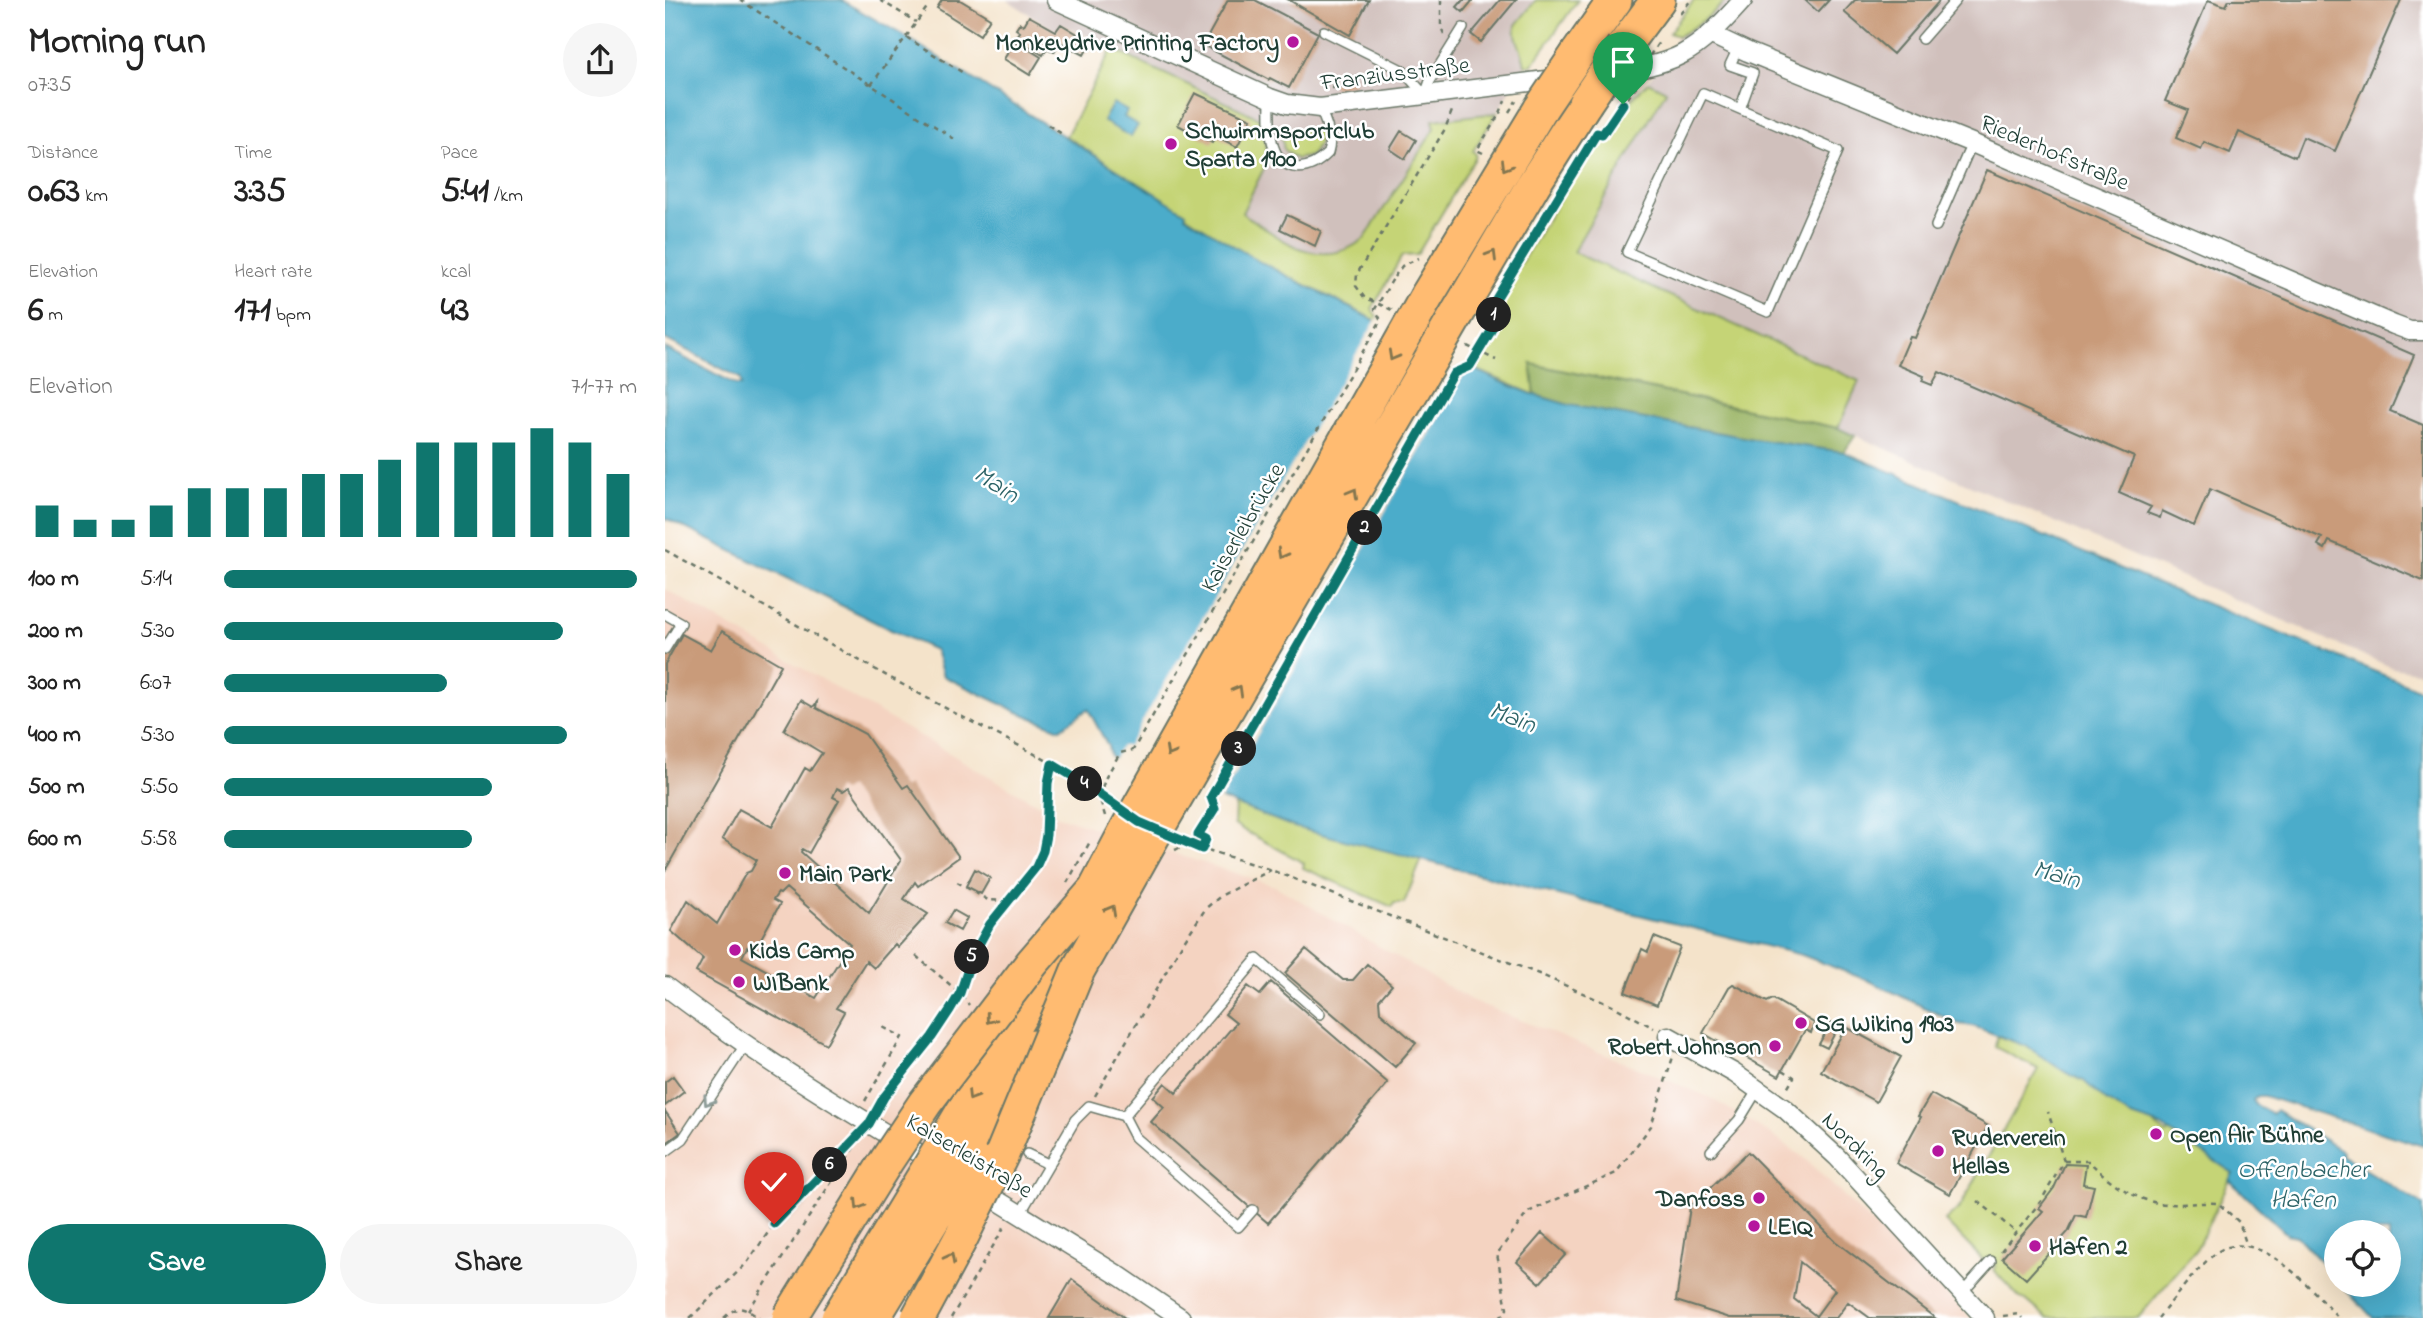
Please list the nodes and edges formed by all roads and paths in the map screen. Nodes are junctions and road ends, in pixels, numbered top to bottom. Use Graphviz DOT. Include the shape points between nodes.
graph roads {
  1 [pos="740,0"];
  2 [pos="880,0"];
  3 [pos="1056,0"];
  4 [pos="1441,0"];
  5 [pos="1615,0"];
  6 [pos="1658,0"];
  7 [pos="1743,0"];
  8 [pos="1956,0"];
  9 [pos="928,6"];
  10 [pos="916,22"];
  11 [pos="1463,28"];
  12 [pos="1324,31"];
  13 [pos="1711,35"];
  14 [pos="906,37"];
  15 [pos="1921,39"];
  16 [pos="1453,43"];
  17 [pos="1738,48"];
  18 [pos="965,74"];
  19 [pos="871,85"];
  20 [pos="1459,91"];
  21 [pos="1425,95"];
  22 [pos="1270,98"];
  23 [pos="1623,104"];
  24 [pos="1320,108"];
  25 [pos="1740,109"];
  26 [pos="1500,113"];
  27 [pos="1596,119"];
  28 [pos="1048,125"];
  29 [pos="1062,134"];
  30 [pos="956,140"];
  31 [pos="1972,143"];
  32 [pos="1483,153"];
  33 [pos="1936,226"];
  34 [pos="1419,259"];
  35 [pos="1494,302"];
  36 [pos="1413,305"];
  37 [pos="1459,329"];
  38 [pos="2423,331"];
  39 [pos="1496,360"];
  40 [pos="1454,373"];
  41 [pos="1440,397"];
  42 [pos="665,550"];
  43 [pos="665,614"];
  44 [pos="665,649"];
  45 [pos="1052,764"];
  46 [pos="1082,782"];
  47 [pos="1102,787"];
  48 [pos="1113,805"];
  49 [pos="1105,816"];
  50 [pos="1177,840"];
  51 [pos="1202,849"];
  52 [pos="1271,870"];
  53 [pos="957,883"];
  54 [pos="1095,890"];
  55 [pos="1009,901"];
  56 [pos="916,956"];
  57 [pos="1078,970"];
  58 [pos="665,986"];
  59 [pos="960,993"];
  60 [pos="971,1007"];
  61 [pos="1320,1014"];
  62 [pos="879,1025"];
  63 [pos="1673,1039"];
  64 [pos="745,1045"];
  65 [pos="1783,1070"];
  66 [pos="1758,1089"];
  67 [pos="1094,1099"];
  68 [pos="1779,1105"];
  69 [pos="2048,1112"];
  70 [pos="1124,1116"];
  71 [pos="863,1120"];
  72 [pos="1711,1151"];
  73 [pos="665,1152"];
  74 [pos="1027,1154"];
  75 [pos="2064,1161"];
  76 [pos="1048,1164"];
  77 [pos="1978,1201"];
  78 [pos="1253,1210"];
  79 [pos="1020,1214"];
  80 [pos="2017,1233"];
  81 [pos="2247,1247"];
  82 [pos="1991,1261"];
  83 [pos="1962,1293"];
  84 [pos="748,1311"];
  85 [pos="690,1318"];
  86 [pos="724,1318"];
  87 [pos="759,1318"];
  88 [pos="789,1318"];
  89 [pos="838,1318"];
  90 [pos="873,1318"];
  91 [pos="918,1318"];
  92 [pos="951,1318"];
  93 [pos="1181,1318"];
  94 [pos="1500,1318"];
  95 [pos="1985,1318"];
  96 [pos="2001,1318"];
  97 [pos="2022,1318"];
  98 [pos="2158,1318"];
  99 [pos="2339,1318"];
  1 -- 19 [label="path"];
  2 -- 10 [label="path"];
  3 -- 22 [label="street, Franziusstraße"];
  4 -- 16 [label="path" via="1441,27"];
  5 -- 36 [label="highway, one-way, bridge"];
  6 -- 27 [label="highway, bridge" via="1623,47"];
  7 -- 13 [label="street"];
  8 -- 15 [label="lane"];
  9 -- 10 [label="path"];
  10 -- 14 [label="path"];
  11 -- 16 [label="lane"];
  12 -- 21 [label="lane" via="1402,70"];
  13 -- 17 [label="street, Riederhofstraße"];
  13 -- 20 [label="street, Franziusstraße" via="1677,59 1649,68"];
  14 -- 18 [label="path"];
  14 -- 19 [label="path"];
  16 -- 21 [label="lane"];
  17 -- 25 [label="lane" via="1730,65 1753,73"];
  17 -- 31 [label="street, Riederhofstraße"];
  19 -- 30 [label="path"];
  20 -- 21 [label="street, Franziusstraße"];
  20 -- 36 [label="path" via="1445,129 1357,274 1356,286 1364,297"];
  21 -- 24 [label="street, Franziusstraße"];
  22 -- 24 [label="street, Franziusstraße"];
  22 -- 24 [label="lane" via="1273,144 1282,162 1291,167 1309,166 1328,153 1331,143"];
  23 -- 27 [label="path" via="1602,135"];
  25 -- 25 [label="lane" via="1839,151 1768,312 1627,252 1703,93"];
  26 -- 32 [label="path" via="1477,150"];
  37 -- 27 [label="highway, one-way" via="1533,185"];
  28 -- 29 [label="path"];
  31 -- 33 [label="lane"];
  31 -- 38 [label="street, Riederhofstraße" via="2394,325"];
  34 -- 47 [label="path, Kaiserleibrücke, bridge" via="1402,266 1394,277 1375,309 1381,320 1133,750 1120,753"];
  35 -- 40 [label="path, bridge" via="1490,333 1470,366"];
  36 -- 54 [label="highway, one-way, bridge"];
  37 -- 39 [label="path"];
  57 -- 37 [label="highway, one-way, bridge" via="1153,836"];
  41 -- 51 [label="path, bridge" via="1211,797 1215,808 1198,835 1206,839"];
  42 -- 45 [label="path"];
  43 -- 44 [label="lane" via="681,623"];
  45 -- 46 [label="path"];
  45 -- 55 [label="path" via="1043,851"];
  46 -- 47 [label="path"];
  46 -- 48 [label="path"];
  47 -- 49 [label="path, bridge" via="1099,796"];
  50 -- 51 [label="path"];
  51 -- 52 [label="path"];
  52 -- 63 [label="path" via="1539,974"];
  52 -- 67 [label="path" via="1206,908"];
  53 -- 55 [label="path" via="988,900"];
  54 -- 88 [label="highway, one-way, bridge" via="1032,963 925,1103"];
  54 -- 89 [label="highway, one-way, bridge"];
  55 -- 59 [label="path" via="982,937"];
  56 -- 59 [label="path"];
  57 -- 90 [label="highway, bridge"];
  91 -- 57 [label="highway, one-way, bridge" via="1003,1152"];
  58 -- 64 [label="street, Kaiserleistraße"];
  59 -- 60 [label="path"];
  59 -- 71 [label="path" via="932,1037"];
  61 -- 70 [label="lane" via="1257,959"];
  62 -- 71 [label="path" via="902,1037"];
  63 -- 66 [label="street, Nordring"];
  63 -- 94 [label="path" via="1651,1126 1616,1173 1528,1212 1497,1254 1507,1310"];
  64 -- 71 [label="street, Kaiserleistraße"];
  64 -- 73 [label="lane, one-way" via="683,1139"];
  65 -- 68 [label="path" via="1794,1077"];
  66 -- 68 [label="street, Nordring"];
  66 -- 72 [label="lane" via="1739,1120"];
  68 -- 83 [label="street, Nordring" via="1837,1157"];
  69 -- 75 [label="path"];
  70 -- 76 [label="lane" via="1089,1106"];
  70 -- 78 [label="lane" via="1135,1137 1238,1227"];
  71 -- 79 [label="street, Kaiserleistraße"];
  71 -- 84 [label="path"];
  71 -- 85 [label="path" via="774,1224 747,1263"];
  74 -- 76 [label="lane"];
  75 -- 80 [label="path"];
  75 -- 81 [label="path" via="2089,1161 2125,1191 2158,1203 2218,1203 2239,1222"];
  76 -- 79 [label="lane"];
  77 -- 80 [label="path"];
  79 -- 92 [label="path" via="1006,1224"];
  79 -- 93 [label="street, Kaiserleistraße"];
  80 -- 82 [label="path"];
  81 -- 98 [label="path" via="2225,1248 2208,1259"];
  81 -- 99 [label="path" via="2270,1254 2290,1268"];
  82 -- 83 [label="lane"];
  83 -- 95 [label="street, Nordring"];
  84 -- 86 [label="path" via="736,1308"];
  84 -- 87 [label="path"];
  96 -- 97 [label="path" via="2019,1314"];
}
